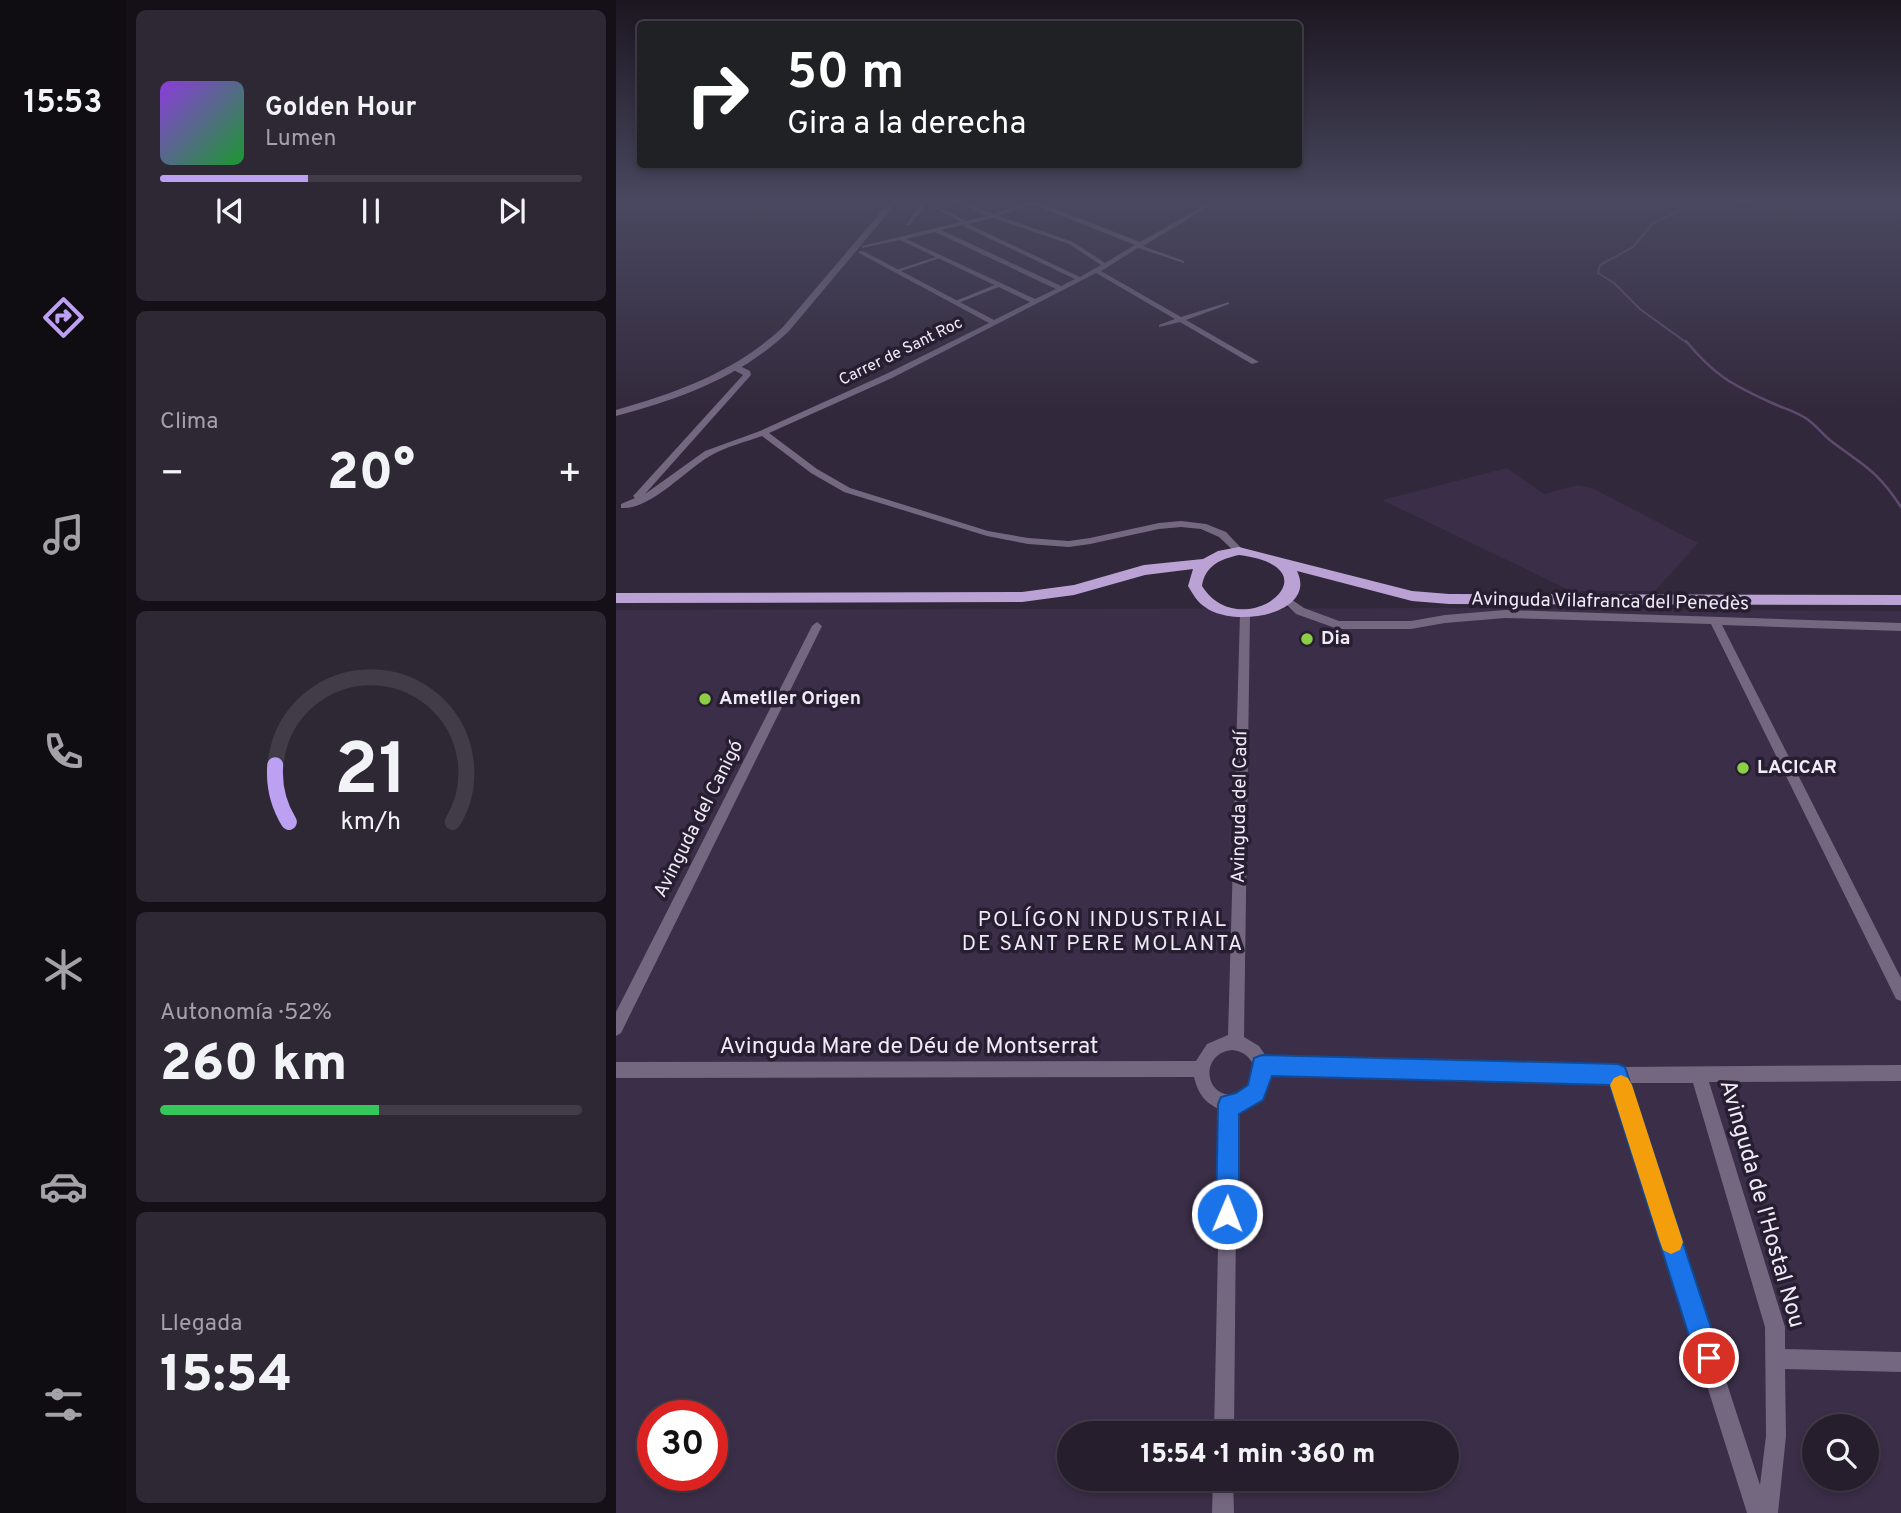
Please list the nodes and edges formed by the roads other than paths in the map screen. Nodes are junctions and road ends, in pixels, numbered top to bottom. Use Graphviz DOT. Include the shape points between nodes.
graph roads {
  1 [pos="835,271"];
  2 [pos="896,271"];
  3 [pos="965,271"];
  4 [pos="1022,271"];
  5 [pos="1063,271"];
  6 [pos="1094,271"];
  7 [pos="1096,271"];
  8 [pos="1080,279"];
  9 [pos="997,286"];
  10 [pos="1059,288"];
  11 [pos="1033,301"];
  12 [pos="956,302"];
  13 [pos="1227,303"];
  14 [pos="1180,319"];
  15 [pos="993,322"];
  16 [pos="1161,327"];
  17 [pos="1255,362"];
  18 [pos="735,367"];
  19 [pos="616,412"];
  20 [pos="763,433"];
  21 [pos="1239,551"];
  22 [pos="1281,562"];
  23 [pos="1206,563"];
  24 [pos="1350,579"];
  25 [pos="1116,580"];
  26 [pos="1195,586"];
  27 [pos="1288,593"];
  28 [pos="616,598"];
  29 [pos="1901,600"];
  30 [pos="1245,614"];
  31 [pos="1714,621"];
  32 [pos="817,626"];
  33 [pos="1901,627"];
  34 [pos="1901,994"];
  35 [pos="616,1028"];
  36 [pos="1236,1042"];
  37 [pos="1262,1066"];
  38 [pos="1202,1069"];
  39 [pos="616,1070"];
  40 [pos="1901,1073"];
  41 [pos="1618,1075"];
  42 [pos="1699,1076"];
  43 [pos="1229,1104"];
  44 [pos="1776,1359"];
  45 [pos="1901,1362"];
  46 [pos="1224,1421"];
  47 [pos="1223,1491"];
  48 [pos="1223,1513"];
  49 [pos="1758,1513"];
  50 [pos="1767,1513"];
  1 -- 18 [label="street" via="779,337"];
  2 -- 12 [label="street"];
  3 -- 9 [label="street"];
  4 -- 10 [label="street"];
  5 -- 8 [label="street"];
  6 -- 8 [label="street, Carrer de Sant Roc"];
  7 -- 14 [label="street"];
  8 -- 10 [label="street, Carrer de Sant Roc"];
  9 -- 11 [label="street"];
  9 -- 12 [label="street"];
  10 -- 11 [label="street, Carrer de Sant Roc"];
  11 -- 15 [label="street, Carrer de Sant Roc"];
  12 -- 15 [label="street"];
  13 -- 14 [label="street"];
  14 -- 16 [label="street"];
  14 -- 17 [label="street"];
  15 -- 20 [label="street, Carrer de Sant Roc"];
  18 -- 19 [label="street" via="676,394"];
  18 -- 20 [label="street, Carrer de Sant Roc" via="747,375 641,494 624,506 653,494 708,453"];
  20 -- 21 [label="street" via="846,490 1012,540 1073,544 1186,523 1213,529"];
  21 -- 22 [label="main road" via="1269,555"];
  21 -- 23 [label="main road"];
  22 -- 24 [label="main road"];
  22 -- 27 [label="main road" via="1288,570"];
  23 -- 25 [label="main road" via="1144,570"];
  23 -- 26 [label="main road"];
  24 -- 27 [label="main road" via="1308,579"];
  24 -- 29 [label="main road" via="1412,596 1448,599"];
  25 -- 26 [label="main road" via="1164,573"];
  25 -- 28 [label="main road" via="1057,593 1002,598"];
  26 -- 30 [label="main road" via="1217,609"];
  27 -- 30 [label="main road" via="1275,606"];
  27 -- 31 [label="street, Avinguda Vilafranca del Penedès" via="1300,611 1338,625 1411,625 1505,614"];
  30 -- 36 [label="street, Avinguda del Cadí"];
  31 -- 33 [label="street, Avinguda Vilafranca del Penedès"];
  31 -- 34 [label="street"];
  32 -- 35 [label="street, Avinguda del Canigó"];
  36 -- 37 [label="street" via="1250,1048"];
  36 -- 38 [label="street" via="1211,1051"];
  37 -- 41 [label="street"];
  37 -- 43 [label="street" via="1256,1093"];
  38 -- 39 [label="street, Avinguda Mare de Déu de Montserrat"];
  38 -- 43 [label="street" via="1210,1095"];
  40 -- 42 [label="street"];
  41 -- 42 [label="street"];
  41 -- 49 [label="street"];
  42 -- 44 [label="street, Avinguda de l'Hostal Nou" via="1775,1327"];
  43 -- 46 [label="street"];
  44 -- 45 [label="street"];
  44 -- 50 [label="street, Avinguda de l'Hostal Nou" via="1776,1436"];
  47 -- 48 [label="street"];
}
